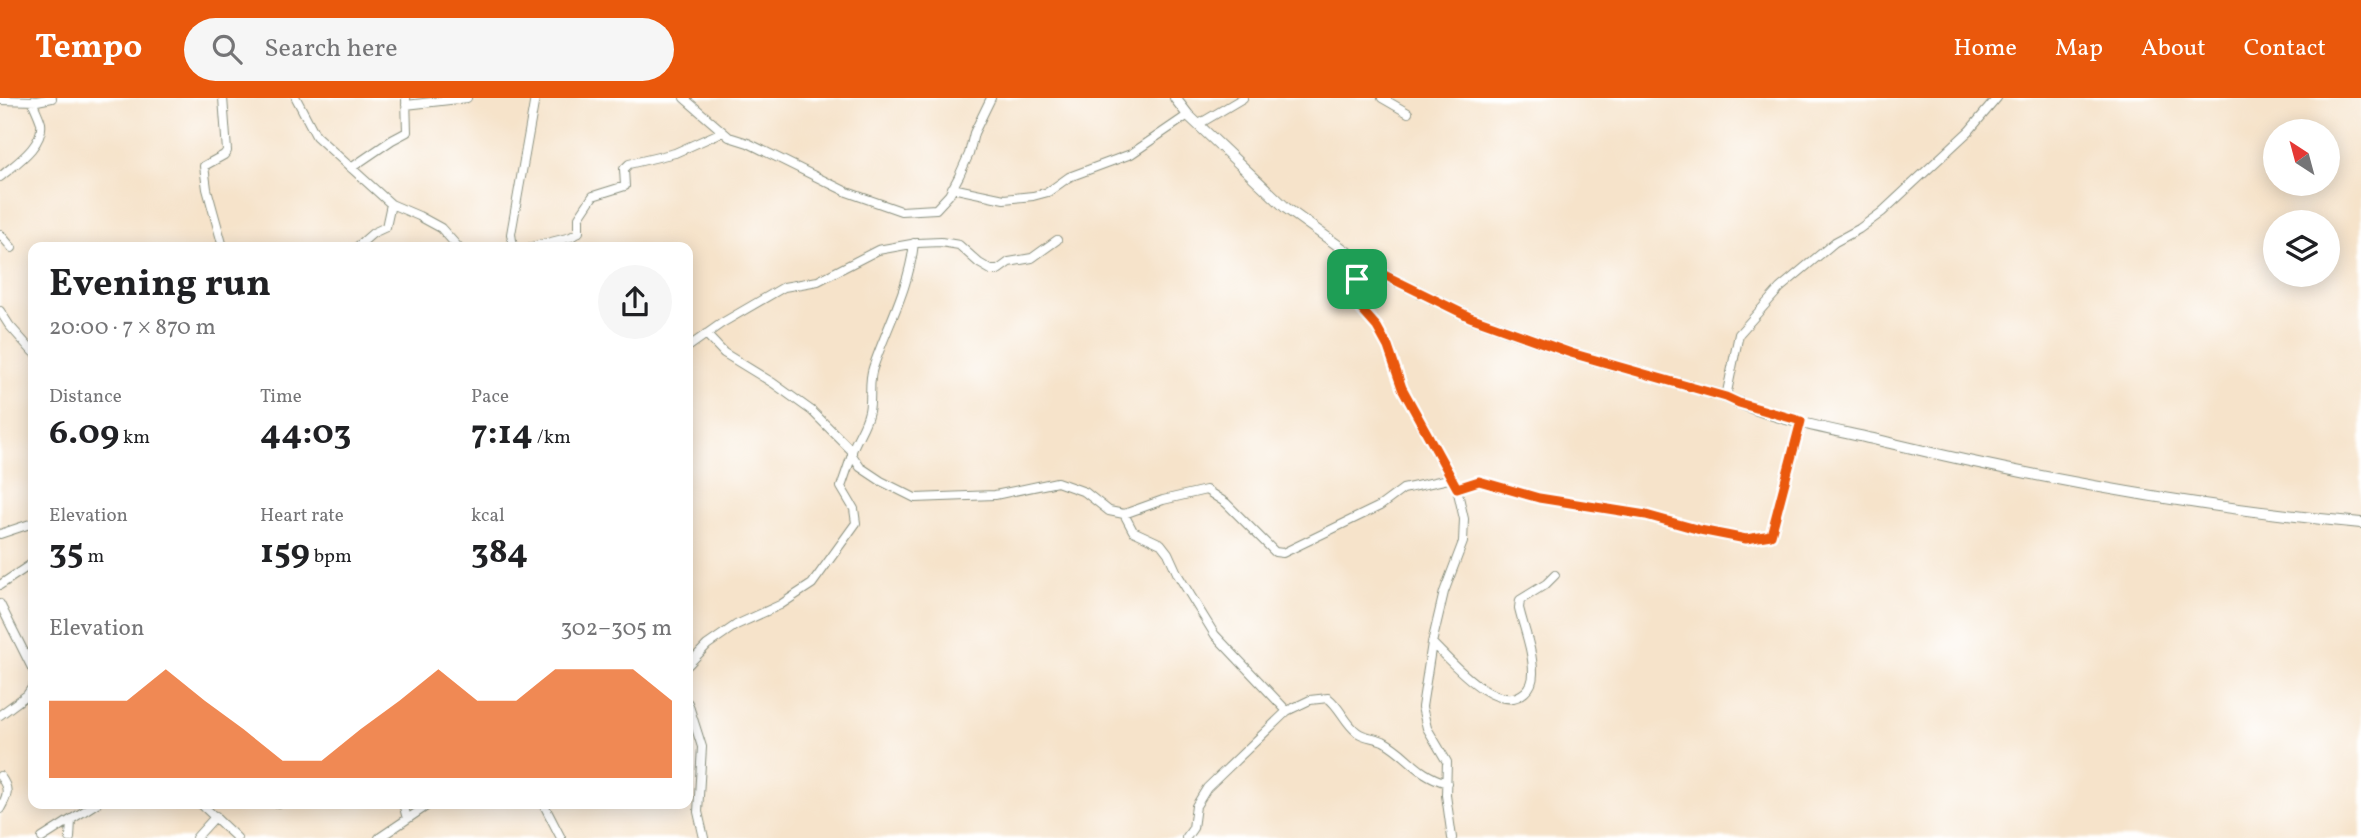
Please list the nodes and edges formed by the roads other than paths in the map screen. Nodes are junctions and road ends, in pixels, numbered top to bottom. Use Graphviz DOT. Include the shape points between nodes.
graph roads {
  1 [pos="52,98"];
  2 [pos="223,98"];
  3 [pos="296,98"];
  4 [pos="467,98"];
  5 [pos="535,98"];
  6 [pos="684,98"];
  7 [pos="991,98"];
  8 [pos="1175,98"];
  9 [pos="1243,98"];
  10 [pos="1382,98"];
  11 [pos="1997,98"];
  12 [pos="0,100"];
  13 [pos="32,101"];
  14 [pos="406,102"];
  15 [pos="1408,113"];
  16 [pos="1188,115"];
  17 [pos="1199,124"];
  18 [pos="722,132"];
  19 [pos="351,167"];
  20 [pos="0,177"];
  21 [pos="952,188"];
  22 [pos="391,205"];
  23 [pos="0,234"];
  24 [pos="1057,240"];
  25 [pos="222,242"];
  26 [pos="363,242"];
  27 [pos="454,242"];
  28 [pos="512,242"];
  29 [pos="551,242"];
  30 [pos="914,243"];
  31 [pos="12,248"];
  32 [pos="1368,267"];
  33 [pos="0,311"];
  34 [pos="706,334"];
  35 [pos="693,343"];
  36 [pos="28,346"];
  37 [pos="1726,397"];
  38 [pos="1801,421"];
  39 [pos="852,453"];
  40 [pos="1453,478"];
  41 [pos="1457,488"];
  42 [pos="1124,514"];
  43 [pos="2361,523"];
  44 [pos="28,525"];
  45 [pos="0,534"];
  46 [pos="28,566"];
  47 [pos="1555,575"];
  48 [pos="0,585"];
  49 [pos="0,604"];
  50 [pos="1432,643"];
  51 [pos="693,659"];
  52 [pos="28,660"];
  53 [pos="28,694"];
  54 [pos="1287,711"];
  55 [pos="0,715"];
  56 [pos="693,719"];
  57 [pos="0,776"];
  58 [pos="1447,783"];
  59 [pos="0,809"];
  60 [pos="88,809"];
  61 [pos="207,809"];
  62 [pos="404,809"];
  63 [pos="423,809"];
  64 [pos="546,809"];
  65 [pos="216,816"];
  66 [pos="71,820"];
  67 [pos="407,820"];
  68 [pos="42,838"];
  69 [pos="70,838"];
  70 [pos="196,838"];
  71 [pos="237,838"];
  72 [pos="379,838"];
  73 [pos="561,838"];
  74 [pos="704,838"];
  75 [pos="1186,838"];
  76 [pos="1452,838"];
  1 -- 13 [label="street"];
  2 -- 25 [label="street" via="227,151 204,166"];
  3 -- 19 [label="street" via="316,136"];
  4 -- 14 [label="street"];
  5 -- 28 [label="street"];
  6 -- 18 [label="street"];
  7 -- 21 [label="street"];
  8 -- 16 [label="street"];
  9 -- 17 [label="street"];
  10 -- 15 [label="street"];
  11 -- 37 [label="street" via="1969,131 1882,212 1835,242 1780,288 1740,334"];
  12 -- 13 [label="street"];
  13 -- 20 [label="street" via="41,124 38,138 25,157"];
  14 -- 19 [label="street" via="407,132"];
  16 -- 17 [label="street"];
  16 -- 21 [label="street" via="1131,154 1069,177 1048,192 1004,199"];
  17 -- 32 [label="street" via="1286,208"];
  18 -- 21 [label="street" via="847,192 901,211 936,209"];
  18 -- 29 [label="street" via="675,153 629,164 624,169 625,186 593,196 579,217 579,232"];
  19 -- 22 [label="street"];
  22 -- 26 [label="street" via="386,227"];
  22 -- 27 [label="street" via="441,228"];
  23 -- 31 [label="street"];
  24 -- 30 [label="street" via="1032,258 1009,262 998,270 979,263 959,245"];
  30 -- 34 [label="street" via="878,250 818,281 784,287"];
  30 -- 39 [label="street" via="902,297 872,370 866,424"];
  32 -- 37 [label="street" via="1470,317 1571,353"];
  32 -- 40 [label="street" via="1347,293 1377,327 1402,388"];
  33 -- 36 [label="street"];
  34 -- 35 [label="street"];
  34 -- 39 [label="street" via="724,353 812,411"];
  37 -- 38 [label="street"];
  38 -- 41 [label="street" via="1771,535 1734,537 1646,515 1539,498 1479,481"];
  38 -- 43 [label="street" via="1979,464 2159,497"];
  39 -- 42 [label="street" via="860,467 915,498 995,495 1057,482 1084,492 1109,511"];
  39 -- 51 [label="street" via="841,487 854,509 856,523 812,584 736,625"];
  40 -- 41 [label="street"];
  40 -- 42 [label="street" via="1403,489 1380,506 1283,553 1275,552 1226,503 1206,490"];
  41 -- 50 [label="street" via="1464,519 1463,542"];
  42 -- 54 [label="street" via="1133,531 1168,552 1215,635"];
  44 -- 45 [label="street"];
  46 -- 48 [label="street"];
  47 -- 50 [label="street" via="1520,600 1534,676 1520,696 1511,699 1492,694 1473,683"];
  49 -- 52 [label="street"];
  50 -- 58 [label="street" via="1422,707 1427,728 1447,762"];
  53 -- 55 [label="street"];
  54 -- 58 [label="street" via="1310,700 1328,698 1355,731 1380,740 1414,767"];
  54 -- 75 [label="street" via="1207,788"];
  56 -- 74 [label="street" via="702,747 698,812"];
  57 -- 59 [label="street" via="8,786"];
  58 -- 76 [label="street"];
  60 -- 66 [label="street"];
  61 -- 65 [label="street"];
  62 -- 67 [label="street"];
  63 -- 67 [label="street"];
  64 -- 73 [label="street"];
  65 -- 70 [label="street"];
  65 -- 71 [label="street"];
  66 -- 68 [label="street"];
  66 -- 69 [label="street"];
  67 -- 72 [label="street"];
}
